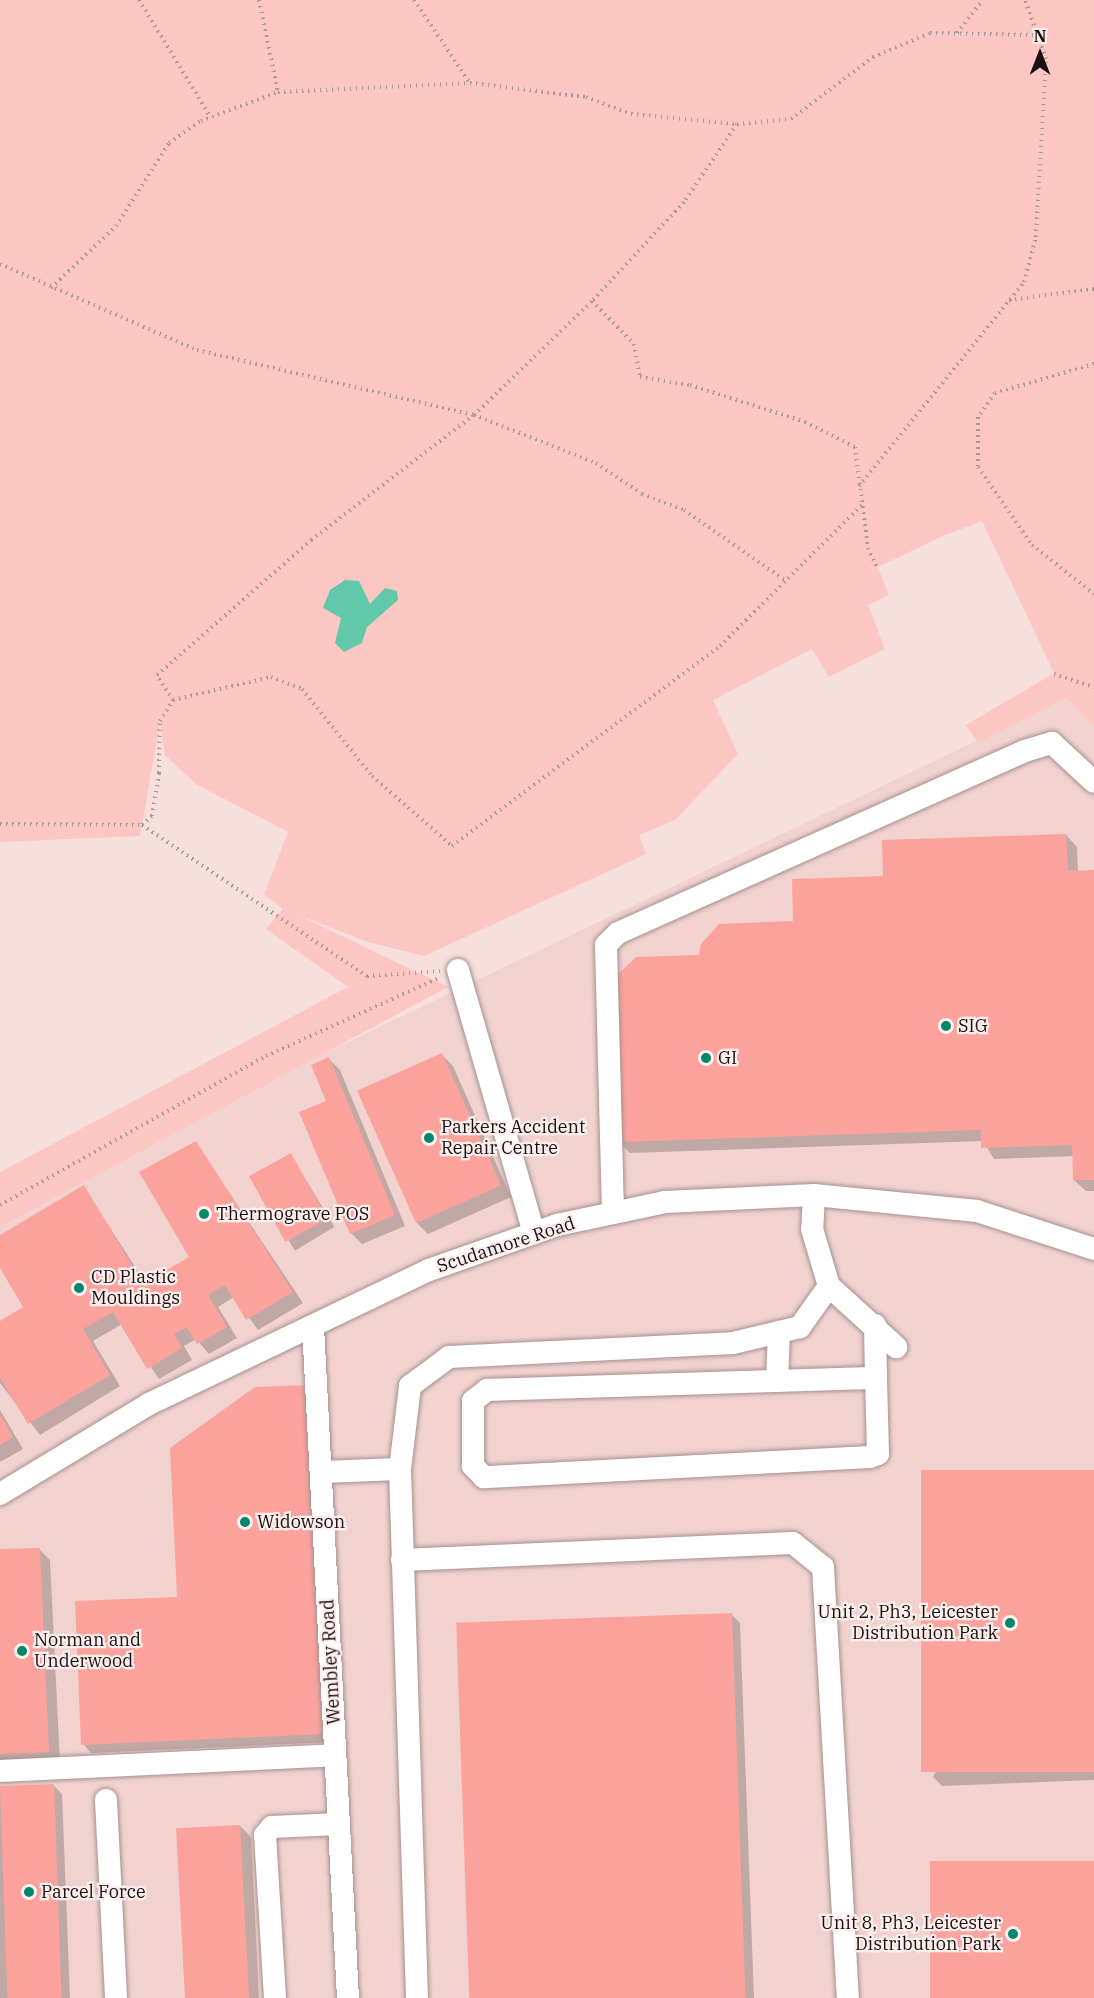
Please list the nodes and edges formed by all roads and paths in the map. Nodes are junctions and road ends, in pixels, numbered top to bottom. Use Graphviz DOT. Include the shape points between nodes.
graph roads {
  1 [pos="139,0"];
  2 [pos="259,0"];
  3 [pos="414,0"];
  4 [pos="983,0"];
  5 [pos="1025,0"];
  6 [pos="957,33"];
  7 [pos="1038,35"];
  8 [pos="470,83"];
  9 [pos="278,92"];
  10 [pos="211,118"];
  11 [pos="737,124"];
  12 [pos="0,264"];
  13 [pos="51,288"];
  14 [pos="1094,289"];
  15 [pos="1009,300"];
  16 [pos="592,301"];
  17 [pos="1094,364"];
  18 [pos="474,415"];
  19 [pos="859,486"];
  20 [pos="862,505"];
  21 [pos="877,567"];
  22 [pos="786,581"];
  23 [pos="1094,594"];
  24 [pos="1054,674"];
  25 [pos="1094,687"];
  26 [pos="173,700"];
  27 [pos="1094,782"];
  28 [pos="0,824"];
  29 [pos="142,825"];
  30 [pos="458,969"];
  31 [pos="814,1195"];
  32 [pos="0,1205"];
  33 [pos="613,1213"];
  34 [pos="534,1233"];
  35 [pos="1094,1249"];
  36 [pos="829,1286"];
  37 [pos="874,1325"];
  38 [pos="313,1326"];
  39 [pos="779,1332"];
  40 [pos="896,1347"];
  41 [pos="876,1378"];
  42 [pos="777,1381"];
  43 [pos="400,1469"];
  44 [pos="321,1472"];
  45 [pos="0,1494"];
  46 [pos="402,1560"];
  47 [pos="335,1755"];
  48 [pos="0,1772"];
  49 [pos="106,1800"];
  50 [pos="339,1824"];
  51 [pos="116,1998"];
  52 [pos="275,1998"];
  53 [pos="348,1998"];
  54 [pos="417,1998"];
  55 [pos="848,1998"];
  1 -- 10 [label="path"];
  2 -- 9 [label="path"];
  3 -- 8 [label="path"];
  4 -- 6 [label="path"];
  5 -- 7 [label="path"];
  6 -- 7 [label="path"];
  6 -- 11 [label="path" via="930,33 873,57 791,119"];
  7 -- 15 [label="path" via="1046,59 1036,237 1024,282"];
  8 -- 9 [label="path"];
  8 -- 11 [label="path" via="586,97 631,114"];
  9 -- 10 [label="path"];
  10 -- 13 [label="path" via="169,143 116,226"];
  11 -- 16 [label="path" via="684,202"];
  12 -- 13 [label="path"];
  13 -- 18 [label="path" via="197,350"];
  14 -- 15 [label="path"];
  15 -- 19 [label="path"];
  16 -- 18 [label="path"];
  16 -- 19 [label="path" via="634,344 640,377 690,385 784,415 855,447"];
  17 -- 23 [label="path" via="995,393 978,417 978,466 1032,545"];
  18 -- 22 [label="path" via="596,463 642,494 684,510"];
  18 -- 26 [label="path" via="311,540 157,675"];
  19 -- 20 [label="path"];
  20 -- 21 [label="path" via="868,548"];
  20 -- 22 [label="path"];
  22 -- 26 [label="path" via="720,646 452,846 372,776 302,689 272,677"];
  24 -- 25 [label="path"];
  26 -- 29 [label="path" via="160,721 159,773 152,816"];
  27 -- 33 [label="street" via="1052,743 618,933 606,945"];
  28 -- 29 [label="path"];
  29 -- 30 [label="path" via="366,976"];
  30 -- 32 [label="path" via="266,1056"];
  30 -- 34 [label="street"];
  31 -- 33 [label="street, Scudamore Road" via="665,1202"];
  31 -- 35 [label="street, Scudamore Road" via="977,1211"];
  31 -- 36 [label="street" via="812,1229"];
  33 -- 34 [label="street, Scudamore Road"];
  34 -- 38 [label="street, Scudamore Road" via="429,1270"];
  36 -- 37 [label="street"];
  36 -- 39 [label="street" via="800,1327"];
  37 -- 40 [label="street"];
  37 -- 41 [label="street"];
  38 -- 44 [label="street, Wembley Road"];
  38 -- 45 [label="street, Scudamore Road" via="150,1404"];
  39 -- 42 [label="street"];
  39 -- 43 [label="street" via="733,1342 449,1358 410,1386"];
  41 -- 42 [label="street"];
  41 -- 42 [label="street" via="878,1454 870,1457 484,1477 473,1466 473,1401 488,1390"];
  43 -- 44 [label="street"];
  43 -- 46 [label="street"];
  44 -- 47 [label="street, Wembley Road"];
  46 -- 54 [label="street"];
  46 -- 55 [label="street" via="794,1543 823,1567"];
  47 -- 48 [label="street"];
  47 -- 50 [label="street, Wembley Road"];
  49 -- 51 [label="street"];
  50 -- 52 [label="street" via="272,1827 265,1835"];
  50 -- 53 [label="street, Wembley Road"];
}
